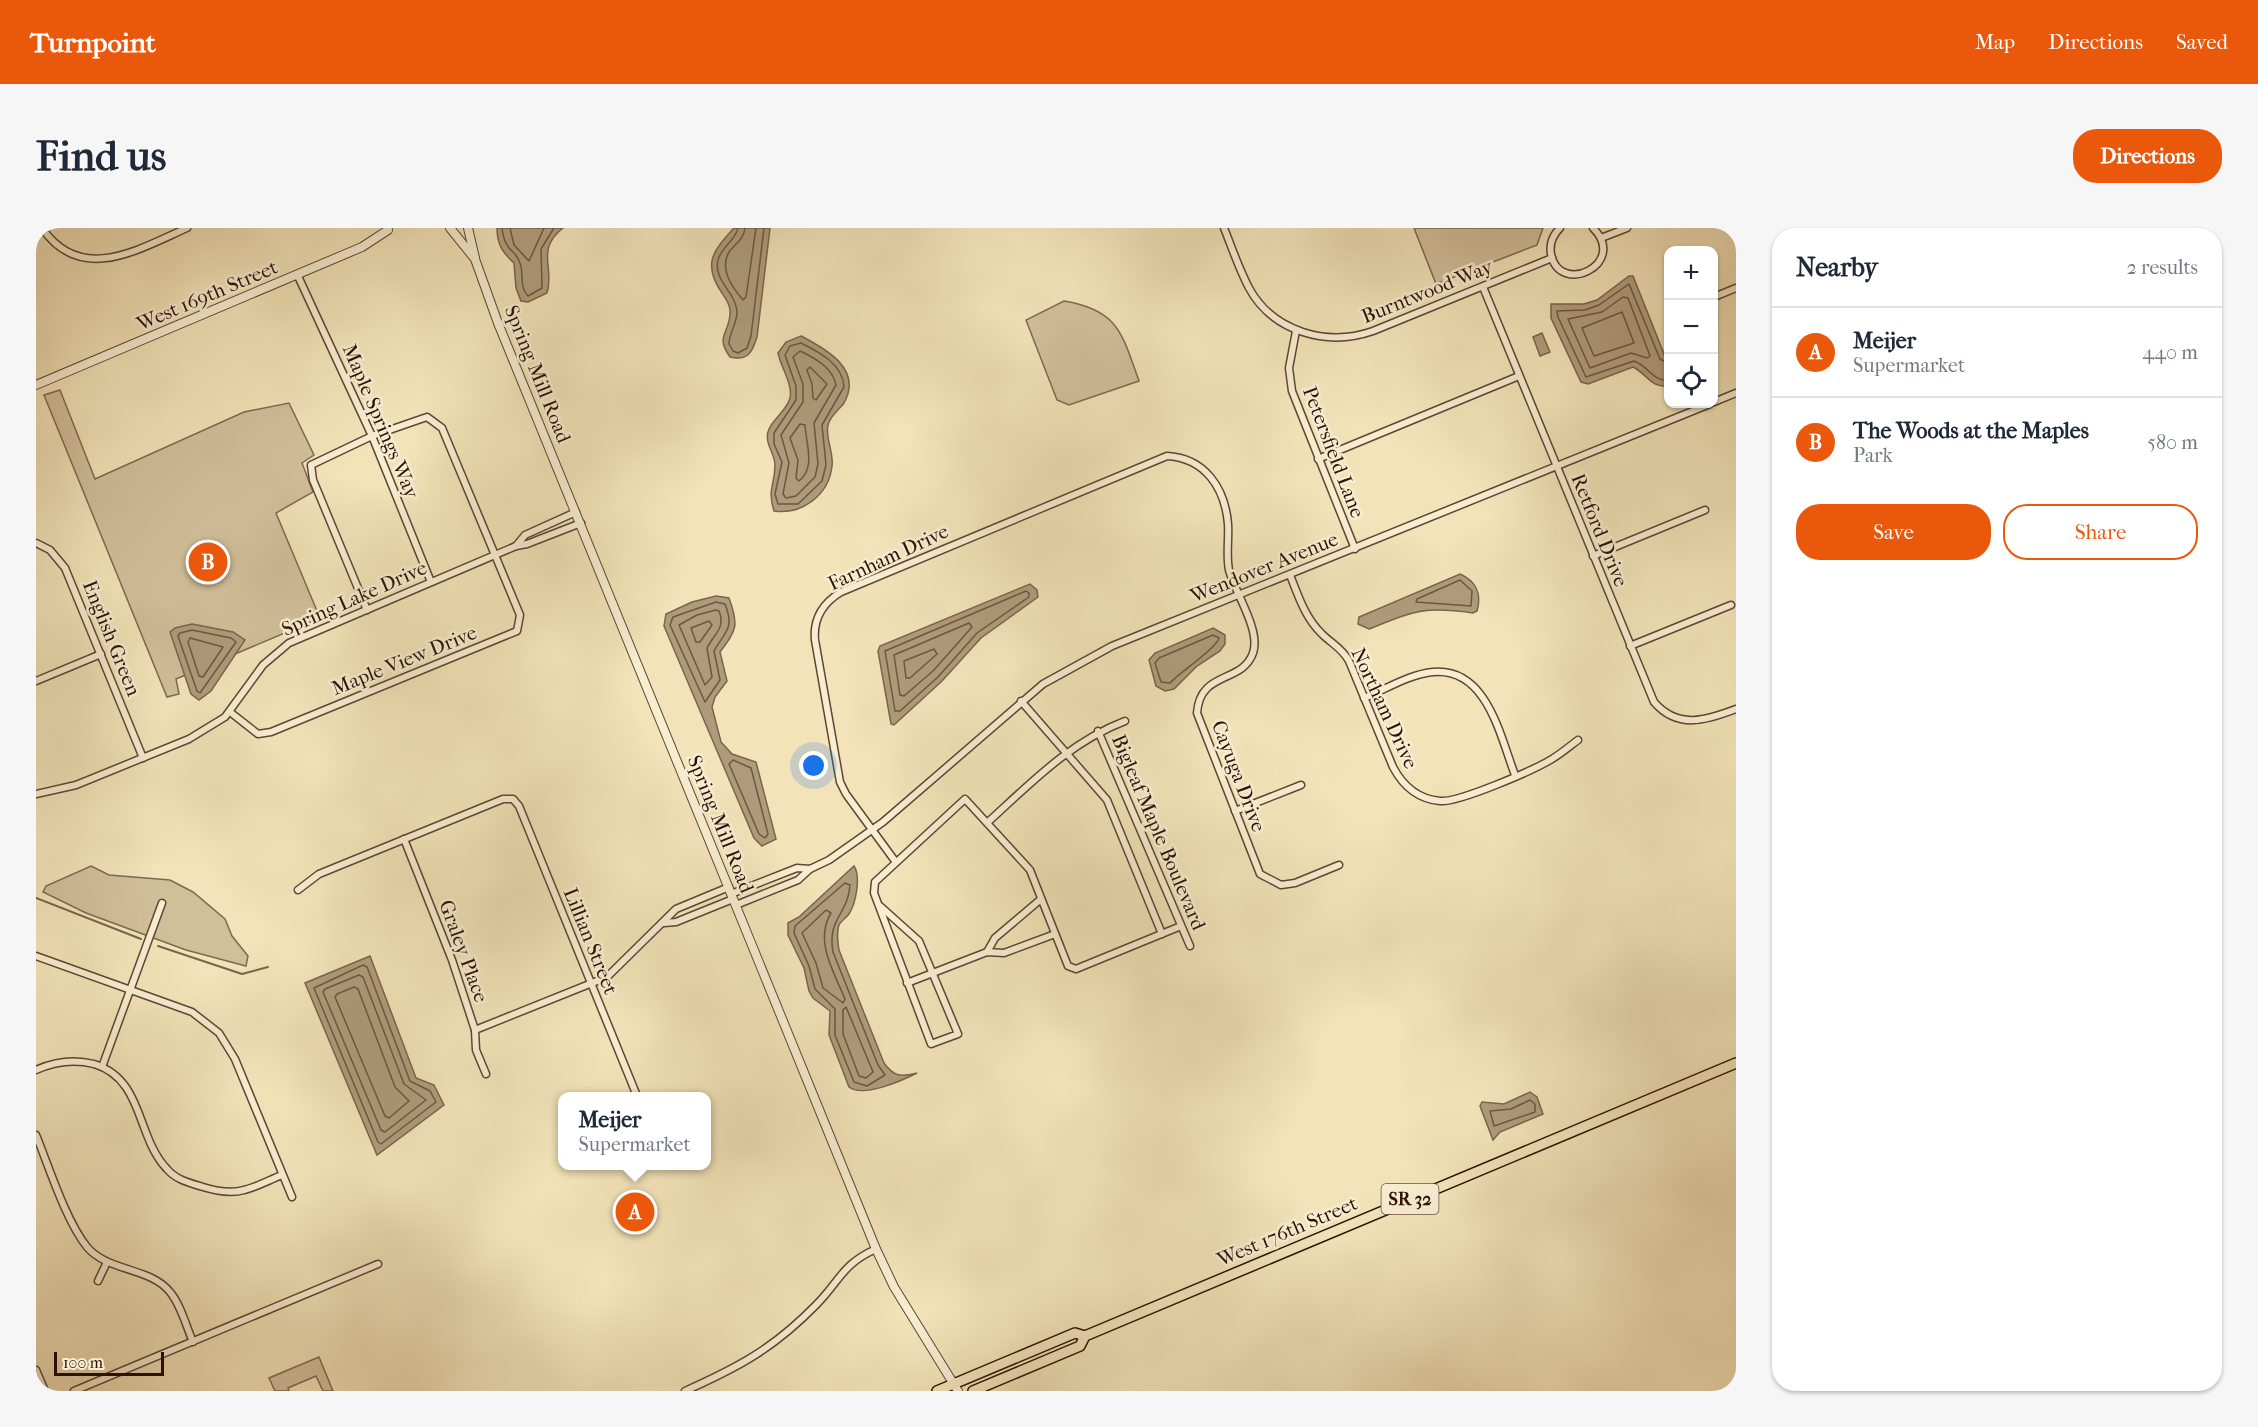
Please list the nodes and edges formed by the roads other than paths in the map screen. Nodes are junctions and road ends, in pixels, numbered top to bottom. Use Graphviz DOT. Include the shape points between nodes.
graph roads {
  1 [pos="42,228"];
  2 [pos="188,228"];
  3 [pos="450,228"];
  4 [pos="468,228"];
  5 [pos="1224,228"];
  6 [pos="1560,228"];
  7 [pos="1593,228"];
  8 [pos="1627,228"];
  9 [pos="391,229"];
  10 [pos="1601,238"];
  11 [pos="1552,258"];
  12 [pos="475,259"];
  13 [pos="297,274"];
  14 [pos="1483,287"];
  15 [pos="1736,288"];
  16 [pos="1718,295"];
  17 [pos="1296,331"];
  18 [pos="1519,376"];
  19 [pos="36,386"];
  20 [pos="1736,393"];
  21 [pos="1718,400"];
  22 [pos="1700,408"];
  23 [pos="370,437"];
  24 [pos="1188,459"];
  25 [pos="1318,459"];
  26 [pos="1556,466"];
  27 [pos="1705,510"];
  28 [pos="576,512"];
  29 [pos="581,523"];
  30 [pos="36,543"];
  31 [pos="516,546"];
  32 [pos="1354,549"];
  33 [pos="494,555"];
  34 [pos="1593,556"];
  35 [pos="1290,574"];
  36 [pos="431,582"];
  37 [pos="1239,596"];
  38 [pos="1731,604"];
  39 [pos="368,609"];
  40 [pos="1630,646"];
  41 [pos="101,654"];
  42 [pos="36,681"];
  43 [pos="1364,698"];
  44 [pos="1021,701"];
  45 [pos="1736,709"];
  46 [pos="230,712"];
  47 [pos="1125,720"];
  48 [pos="1098,731"];
  49 [pos="1578,740"];
  50 [pos="1066,752"];
  51 [pos="143,758"];
  52 [pos="1515,775"];
  53 [pos="1301,785"];
  54 [pos="36,794"];
  55 [pos="1235,811"];
  56 [pos="988,822"];
  57 [pos="873,831"];
  58 [pos="404,839"];
  59 [pos="895,861"];
  60 [pos="1339,865"];
  61 [pos="810,869"];
  62 [pos="298,890"];
  63 [pos="732,896"];
  64 [pos="1041,899"];
  65 [pos="162,903"];
  66 [pos="880,906"];
  67 [pos="663,924"];
  68 [pos="1181,926"];
  69 [pos="1055,934"];
  70 [pos="1162,934"];
  71 [pos="1190,946"];
  72 [pos="987,952"];
  73 [pos="36,956"];
  74 [pos="932,973"];
  75 [pos="907,982"];
  76 [pos="592,986"];
  77 [pos="130,989"];
  78 [pos="475,1030"];
  79 [pos="1736,1064"];
  80 [pos="102,1067"];
  81 [pos="36,1070"];
  82 [pos="486,1074"];
  83 [pos="635,1092"];
  84 [pos="36,1135"];
  85 [pos="282,1175"];
  86 [pos="292,1197"];
  87 [pos="876,1249"];
  88 [pos="107,1262"];
  89 [pos="378,1264"];
  90 [pos="98,1281"];
  91 [pos="1085,1336"];
  92 [pos="193,1342"];
  93 [pos="36,1370"];
  94 [pos="956,1388"];
  95 [pos="45,1391"];
  96 [pos="74,1391"];
  97 [pos="685,1391"];
  98 [pos="938,1391"];
  99 [pos="973,1391"];
  1 -- 2 [label="street" via="57,245 74,255 97,260 120,257"];
  3 -- 12 [label="street, Spring Mill Road"];
  4 -- 12 [label="street, Spring Mill Road"];
  5 -- 17 [label="street, Burntwood Way" via="1252,293 1270,314"];
  6 -- 11 [label="street" via="1551,241"];
  7 -- 10 [label="street"];
  8 -- 10 [label="street"];
  9 -- 13 [label="street, West 169th Street" via="362,247"];
  10 -- 11 [label="street" via="1600,260 1590,271 1568,273"];
  11 -- 14 [label="street, Burntwood Way"];
  12 -- 28 [label="street, Spring Mill Road"];
  13 -- 19 [label="street, West 169th Street"];
  13 -- 23 [label="street, Maple Springs Way"];
  14 -- 17 [label="street, Burntwood Way" via="1359,336 1324,338"];
  14 -- 18 [label="street, Retford Drive"];
  15 -- 16 [label="street"];
  17 -- 25 [label="street, Petersfield Lane" via="1290,384"];
  18 -- 25 [label="street"];
  18 -- 26 [label="street, Retford Drive"];
  20 -- 21 [label="street, Wendover Avenue"];
  22 -- 26 [label="street, Wendover Avenue"];
  23 -- 33 [label="street, Maple View Drive" via="421,416 437,422"];
  23 -- 36 [label="street, Maple Springs Way"];
  23 -- 39 [label="street, Maple View Drive" via="312,463 310,471"];
  24 -- 37 [label="street, Cayuga Drive" via="1204,469 1219,490 1228,524 1230,571"];
  24 -- 57 [label="street, Farnham Drive" via="1167,456 1144,464 857,585 826,604 816,621 815,640 840,782"];
  25 -- 32 [label="street, Petersfield Lane"];
  26 -- 32 [label="street, Wendover Avenue"];
  26 -- 34 [label="street, Retford Drive"];
  27 -- 34 [label="street"];
  28 -- 29 [label="street, Spring Mill Road"];
  28 -- 31 [label="street" via="525,534"];
  29 -- 31 [label="street, Spring Lake Drive"];
  29 -- 63 [label="street, Spring Mill Road"];
  30 -- 41 [label="street, English Green" via="50,550 65,568"];
  31 -- 33 [label="street, Spring Lake Drive"];
  32 -- 35 [label="street, Wendover Avenue"];
  33 -- 36 [label="street, Spring Lake Drive"];
  33 -- 46 [label="street, Maple View Drive" via="520,615 520,624 512,635 271,732 258,734"];
  34 -- 40 [label="street, Retford Drive"];
  35 -- 37 [label="street, Wendover Avenue"];
  35 -- 43 [label="street, Northam Drive" via="1309,618 1322,635 1343,650"];
  36 -- 39 [label="street, Spring Lake Drive"];
  37 -- 44 [label="street, Wendover Avenue" via="1112,646 1067,669"];
  37 -- 55 [label="street, Cayuga Drive" via="1254,634 1253,654 1237,671 1205,688 1197,713"];
  38 -- 40 [label="street"];
  39 -- 46 [label="street, Spring Lake Drive" via="276,651"];
  40 -- 45 [label="street, Retford Drive" via="1651,697 1667,714 1699,722"];
  41 -- 42 [label="street"];
  41 -- 51 [label="street, English Green"];
  43 -- 52 [label="street, Northam Drive" via="1401,782 1420,796 1454,800"];
  43 -- 52 [label="street" via="1432,672 1460,676 1482,694"];
  44 -- 50 [label="street, Bigleaf Maple Boulevard"];
  44 -- 57 [label="street, Wendover Avenue"];
  46 -- 51 [label="street, Spring Lake Drive" via="189,739"];
  47 -- 48 [label="street"];
  48 -- 50 [label="street"];
  48 -- 68 [label="street, Bigleaf Maple Boulevard"];
  49 -- 52 [label="street, Northam Drive" via="1551,760"];
  50 -- 56 [label="street"];
  50 -- 70 [label="street, Bigleaf Maple Boulevard" via="1107,800"];
  51 -- 54 [label="street, Spring Lake Drive" via="76,785"];
  53 -- 55 [label="street"];
  55 -- 60 [label="street, Cayuga Drive" via="1260,874 1271,882 1295,883"];
  56 -- 59 [label="street" via="965,799"];
  56 -- 64 [label="street" via="1030,870"];
  57 -- 59 [label="street"];
  57 -- 61 [label="street, Wendover Avenue"];
  58 -- 62 [label="street" via="319,874"];
  58 -- 76 [label="street, Lillian Street" via="503,799 513,799"];
  58 -- 78 [label="street, Graley Place"];
  59 -- 66 [label="street" via="875,882 874,893"];
  61 -- 63 [label="street, Wendover Avenue" via="797,868"];
  61 -- 63 [label="street" via="798,880"];
  63 -- 67 [label="street" via="676,922"];
  63 -- 67 [label="street" via="676,909"];
  63 -- 87 [label="street, Spring Mill Road"];
  64 -- 69 [label="street"];
  64 -- 72 [label="street" via="995,938"];
  65 -- 77 [label="street"];
  66 -- 74 [label="street" via="919,941"];
  66 -- 75 [label="street"];
  67 -- 76 [label="street" via="607,977"];
  68 -- 70 [label="street"];
  68 -- 71 [label="street, Bigleaf Maple Boulevard"];
  69 -- 70 [label="street" via="1068,966 1076,969"];
  69 -- 72 [label="street" via="1004,953"];
  72 -- 74 [label="street"];
  73 -- 77 [label="street"];
  74 -- 75 [label="street"];
  74 -- 75 [label="street" via="958,1034 931,1044"];
  76 -- 78 [label="street"];
  76 -- 83 [label="street, Lillian Street"];
  77 -- 80 [label="street"];
  77 -- 85 [label="street" via="192,1012 219,1033 235,1059"];
  78 -- 82 [label="street, Graley Place" via="476,1050"];
  79 -- 91 [label="main road, West 176th Street / SR 32"];
  80 -- 81 [label="street" via="64,1062"];
  80 -- 85 [label="street" via="126,1087 160,1161 178,1178 220,1192 234,1192"];
  84 -- 88 [label="street" via="79,1235 88,1248"];
  85 -- 86 [label="street"];
  87 -- 94 [label="street, Spring Mill Road" via="894,1287"];
  87 -- 97 [label="street" via="851,1262 817,1304 754,1358"];
  88 -- 90 [label="street"];
  88 -- 92 [label="street" via="165,1287 176,1299"];
  89 -- 92 [label="street"];
  91 -- 94 [label="main road, West 176th Street / SR 32" via="1075,1334"];
  91 -- 99 [label="main road, West 176th Street / SR 32" via="1080,1346"];
  92 -- 96 [label="street"];
  93 -- 95 [label="street"];
  94 -- 98 [label="main road, West 176th Street / SR 32"];
}
